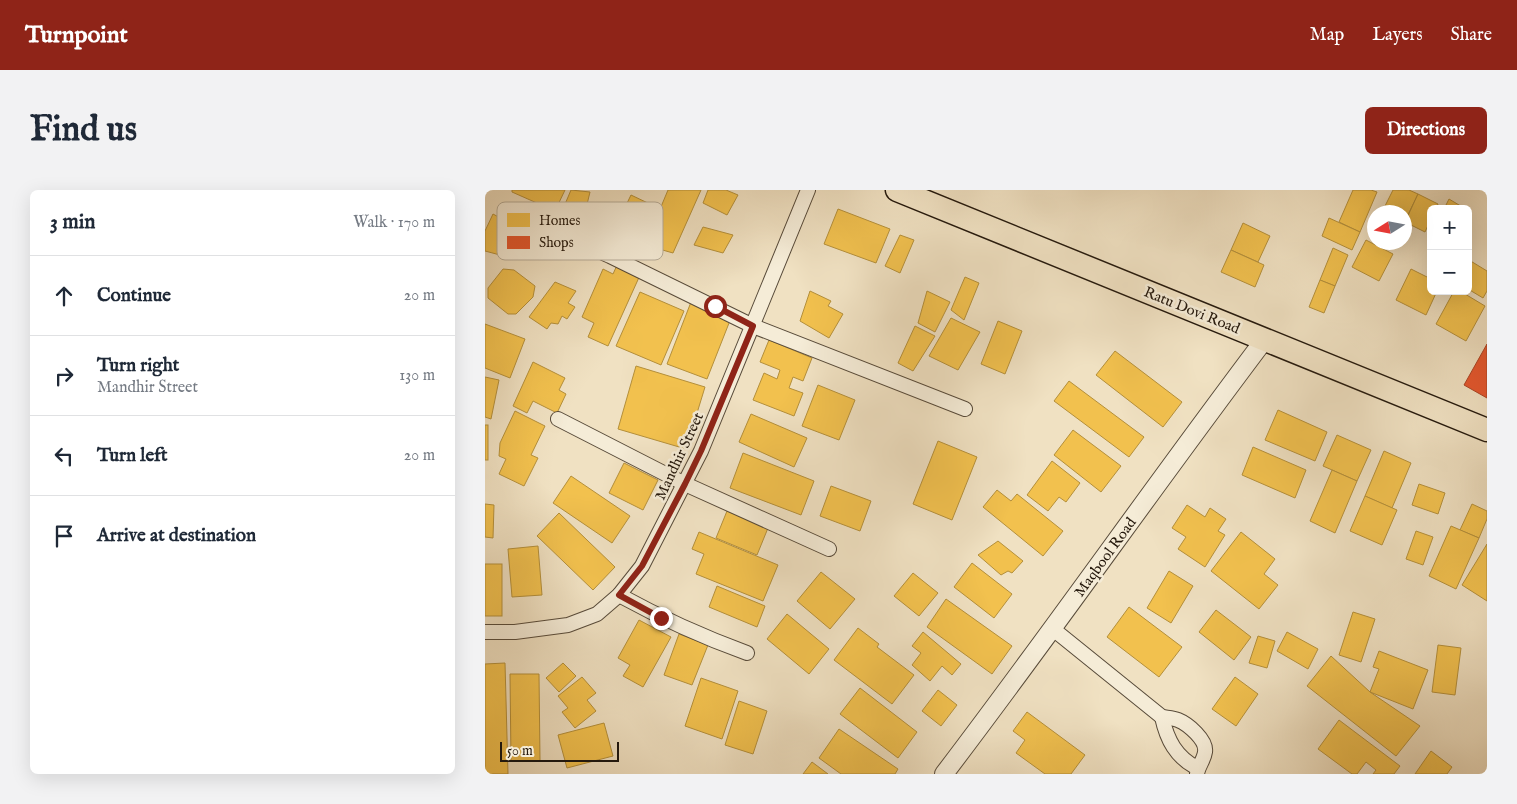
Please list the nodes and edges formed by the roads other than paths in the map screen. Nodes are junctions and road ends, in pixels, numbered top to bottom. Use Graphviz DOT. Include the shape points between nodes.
graph roads {
  1 [pos="808,190"];
  2 [pos="897,190"];
  3 [pos="618,260"];
  4 [pos="753,326"];
  5 [pos="1265,339"];
  6 [pos="965,409"];
  7 [pos="557,419"];
  8 [pos="1487,430"];
  9 [pos="685,484"];
  10 [pos="829,549"];
  11 [pos="619,595"];
  12 [pos="1053,629"];
  13 [pos="485,632"];
  14 [pos="747,653"];
  15 [pos="1162,718"];
  16 [pos="1197,771"];
  17 [pos="944,774"];
  1 -- 4 [label="street, Mandhir Street"];
  2 -- 5 [label="main road, Ratu Dovi Road"];
  3 -- 4 [label="street"];
  4 -- 6 [label="street"];
  4 -- 9 [label="street, Mandhir Street"];
  5 -- 8 [label="main road, Ratu Dovi Road"];
  5 -- 12 [label="street, Maqbool Road"];
  7 -- 9 [label="street"];
  9 -- 10 [label="street"];
  9 -- 11 [label="street, Mandhir Street" via="642,566"];
  11 -- 13 [label="street, Mandhir Street" via="597,614 568,625 515,632"];
  11 -- 14 [label="street" via="669,622"];
  12 -- 15 [label="street"];
  12 -- 17 [label="street, Maqbool Road"];
  15 -- 16 [label="street" via="1176,751"];
  15 -- 16 [label="street" via="1180,720 1204,741 1205,752"];
}
